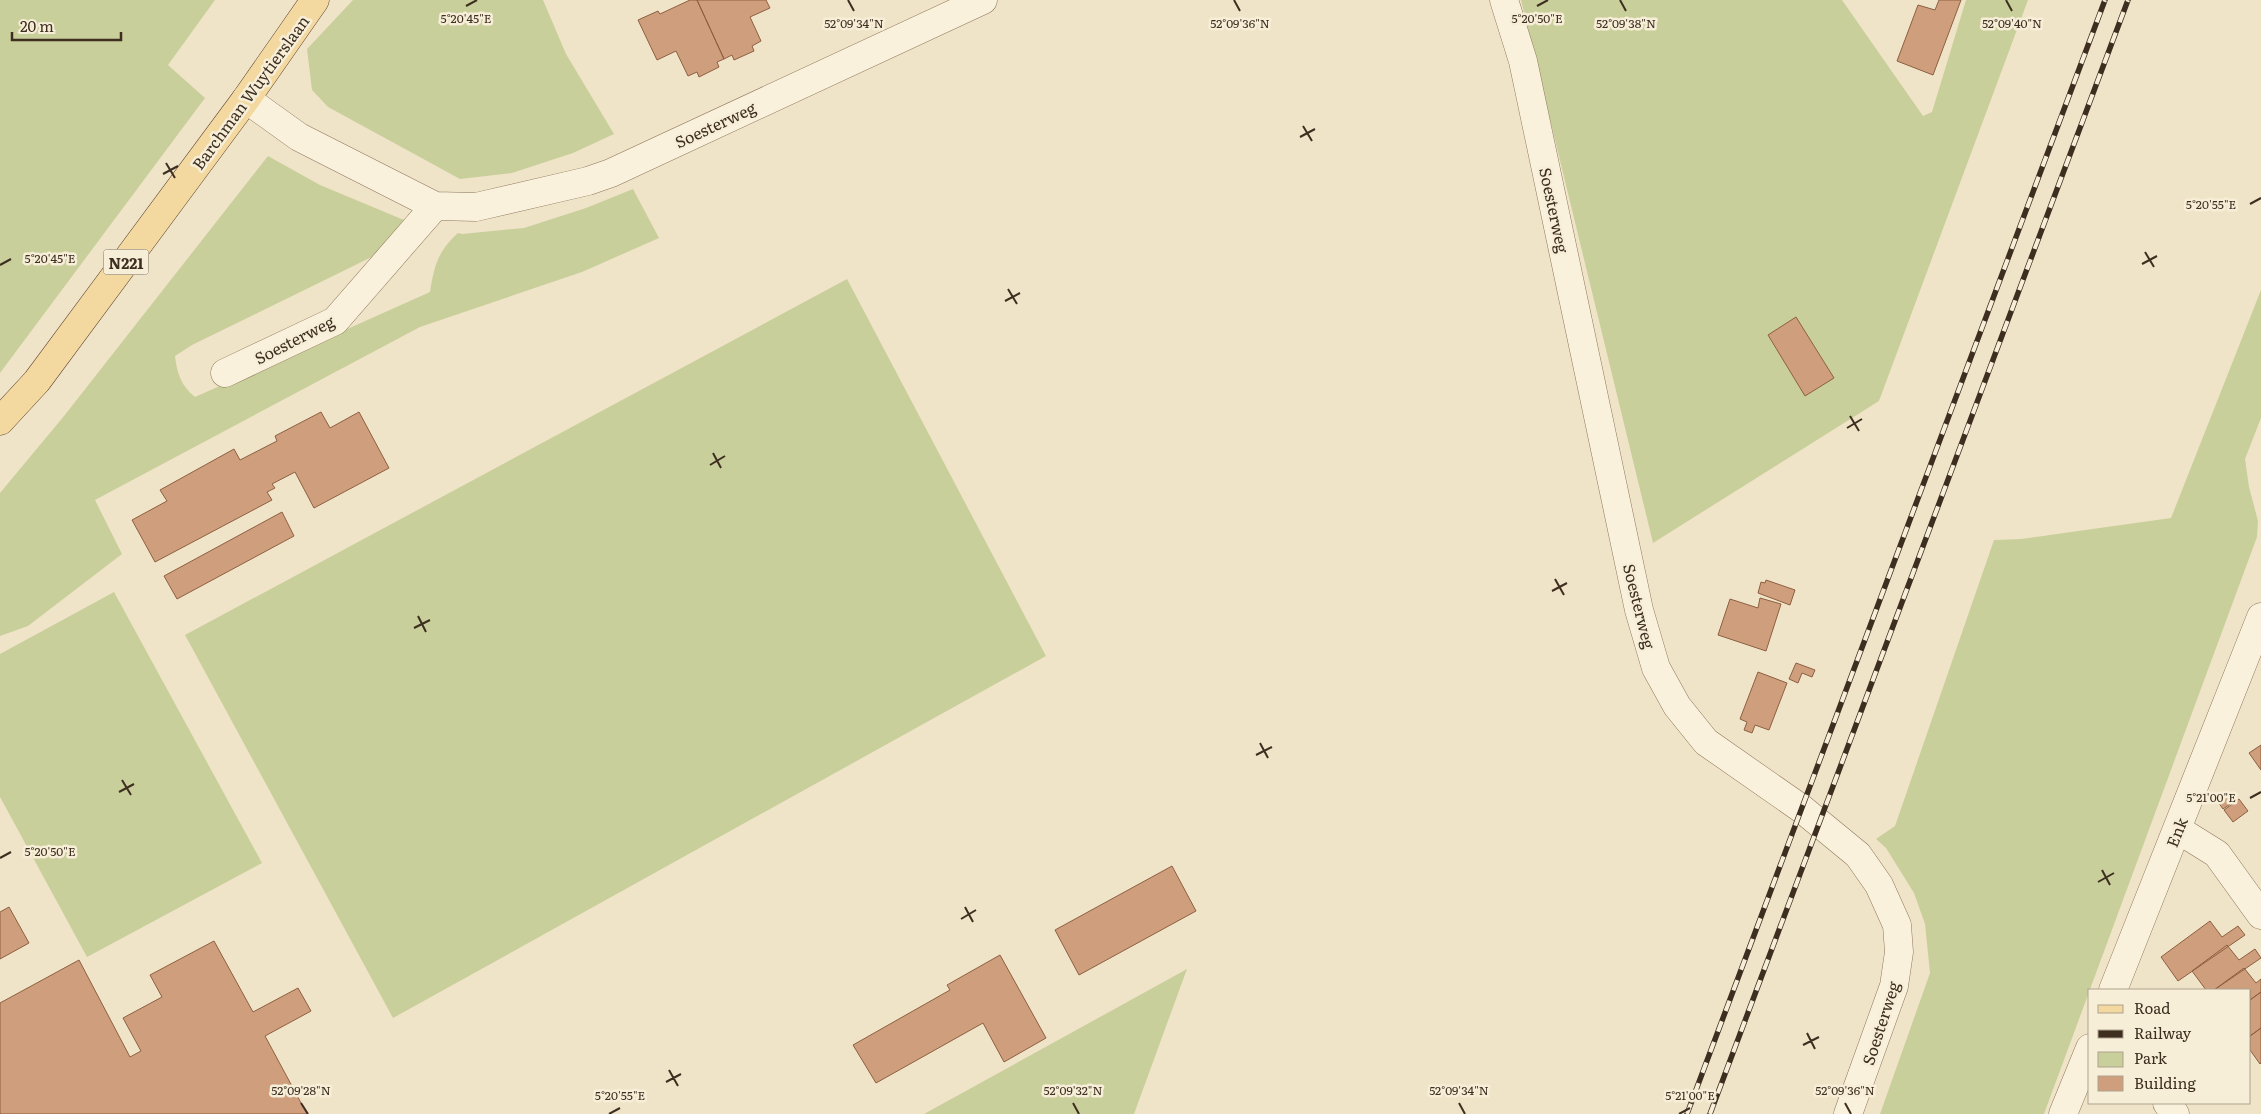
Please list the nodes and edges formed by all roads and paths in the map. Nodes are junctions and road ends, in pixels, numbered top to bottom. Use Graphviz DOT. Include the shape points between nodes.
graph roads {
  1 [pos="316,0"];
  2 [pos="983,0"];
  3 [pos="1504,0"];
  4 [pos="246,99"];
  5 [pos="434,206"];
  6 [pos="225,373"];
  7 [pos="0,420"];
  8 [pos="2261,617"];
  9 [pos="2250,678"];
  10 [pos="2177,828"];
  11 [pos="2261,915"];
  12 [pos="2113,989"];
  13 [pos="2088,1053"];
  14 [pos="1848,1114"];
  15 [pos="2064,1114"];
  1 -- 4 [label="main road, Barchman Wuytierslaan / N221"];
  2 -- 5 [label="street, Soesterweg" via="611,173 476,207"];
  3 -- 14 [label="street, Soesterweg" via="1523,61 1639,610 1656,668 1677,706 1706,742 1802,809 1858,855 1879,885 1897,925 1899,952 1894,986"];
  4 -- 5 [label="street, Soesterweg" via="299,136"];
  4 -- 7 [label="main road, Barchman Wuytierslaan / N221" via="38,381"];
  5 -- 6 [label="street, Soesterweg" via="335,321"];
  8 -- 9 [label="street, Enk"];
  9 -- 10 [label="street, Enk"];
  10 -- 11 [label="street" via="2217,854"];
  10 -- 12 [label="street, Enk"];
  13 -- 15 [label="street"];
}
